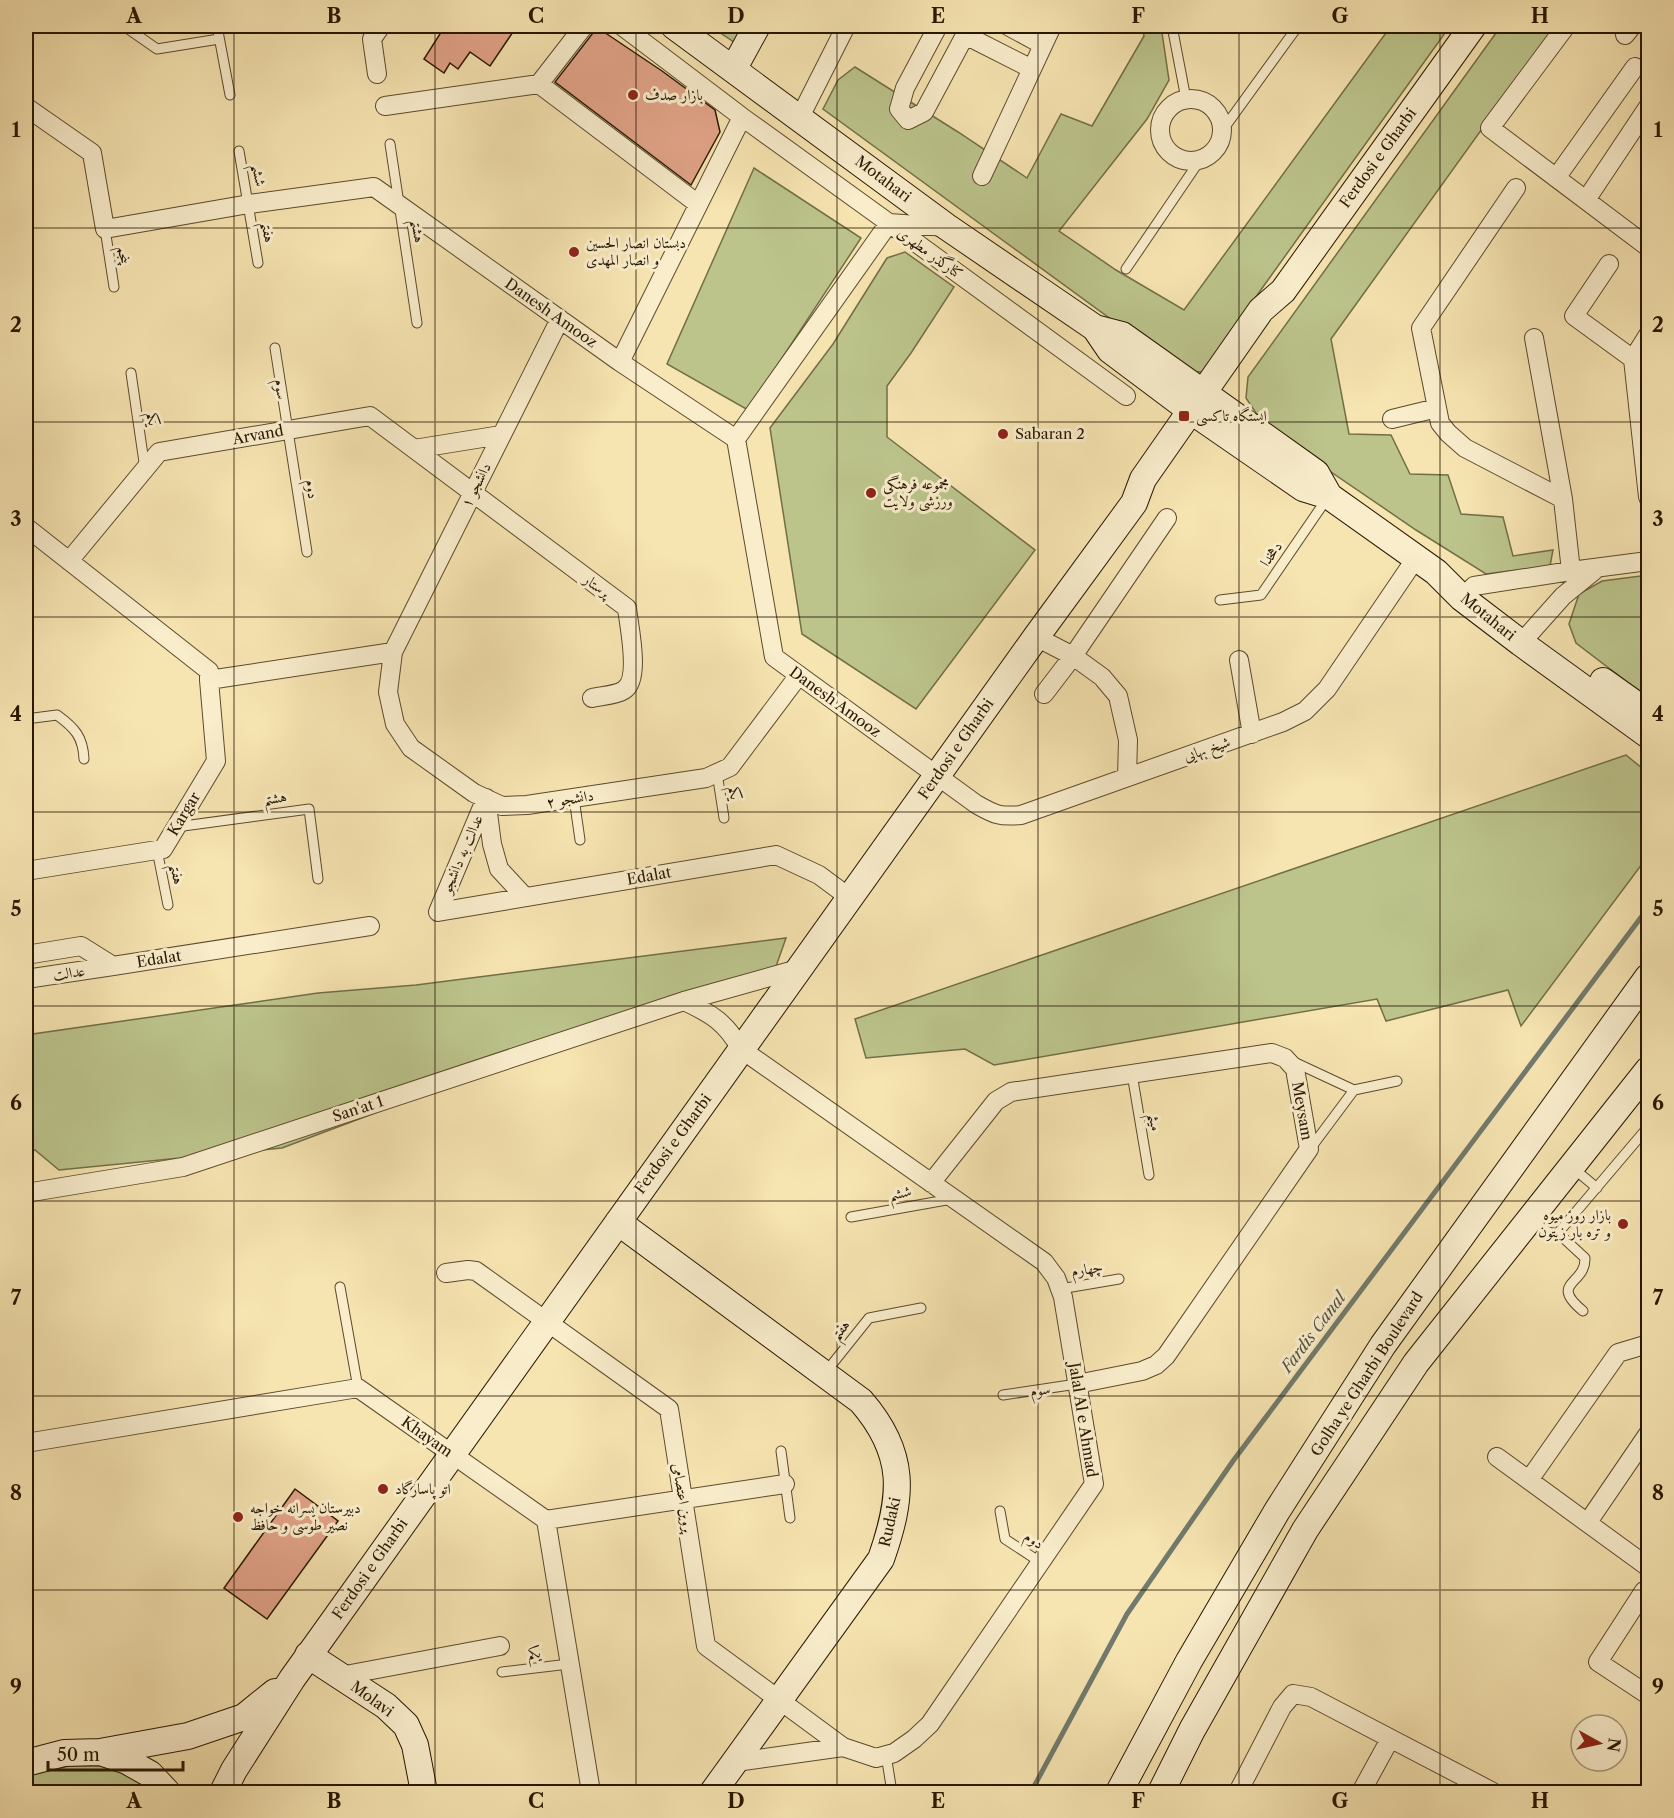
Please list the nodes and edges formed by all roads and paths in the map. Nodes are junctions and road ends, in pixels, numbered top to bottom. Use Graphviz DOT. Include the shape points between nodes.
graph roads {
  1 [pos="123,26"];
  2 [pos="217,26"];
  3 [pos="584,26"];
  4 [pos="622,26"];
  5 [pos="674,26"];
  6 [pos="757,26"];
  7 [pos="846,26"];
  8 [pos="938,26"];
  9 [pos="1008,26"];
  10 [pos="1052,26"];
  11 [pos="1172,26"];
  12 [pos="1298,26"];
  13 [pos="1473,26"];
  14 [pos="1566,26"];
  15 [pos="374,30"];
  16 [pos="967,30"];
  17 [pos="219,39"];
  18 [pos="1043,45"];
  19 [pos="1635,67"];
  20 [pos="734,68"];
  21 [pos="1032,69"];
  22 [pos="377,74"];
  23 [pos="539,84"];
  24 [pos="230,95"];
  25 [pos="1186,99"];
  26 [pos="385,106"];
  27 [pos="1648,106"];
  28 [pos="26,107"];
  29 [pos="742,117"];
  30 [pos="800,117"];
  31 [pos="1222,131"];
  32 [pos="390,144"];
  33 [pos="239,151"];
  34 [pos="1200,160"];
  35 [pos="982,176"];
  36 [pos="1556,178"];
  37 [pos="1516,188"];
  38 [pos="1586,200"];
  39 [pos="249,204"];
  40 [pos="398,204"];
  41 [pos="699,204"];
  42 [pos="889,224"];
  43 [pos="948,227"];
  44 [pos="105,229"];
  45 [pos="1648,247"];
  46 [pos="258,263"];
  47 [pos="1609,264"];
  48 [pos="1126,269"];
  49 [pos="114,287"];
  50 [pos="560,319"];
  51 [pos="417,323"];
  52 [pos="1648,335"];
  53 [pos="1534,338"];
  54 [pos="275,348"];
  55 [pos="1633,358"];
  56 [pos="620,362"];
  57 [pos="131,373"];
  58 [pos="1126,396"];
  59 [pos="1203,407"];
  60 [pos="1437,408"];
  61 [pos="1392,419"];
  62 [pos="287,430"];
  63 [pos="501,435"];
  64 [pos="736,439"];
  65 [pos="414,449"];
  66 [pos="145,469"];
  67 [pos="471,493"];
  68 [pos="1329,496"];
  69 [pos="1648,497"];
  70 [pos="1563,499"];
  71 [pos="1167,518"];
  72 [pos="26,527"];
  73 [pos="307,552"];
  74 [pos="69,561"];
  75 [pos="1648,561"];
  76 [pos="1426,565"];
  77 [pos="1596,568"];
  78 [pos="1571,571"];
  79 [pos="1468,592"];
  80 [pos="1220,600"];
  81 [pos="1036,637"];
  82 [pos="1526,637"];
  83 [pos="393,652"];
  84 [pos="1073,656"];
  85 [pos="1239,660"];
  86 [pos="799,675"];
  87 [pos="210,680"];
  88 [pos="1044,694"];
  89 [pos="592,698"];
  90 [pos="1648,713"];
  91 [pos="26,719"];
  92 [pos="1252,734"];
  93 [pos="1648,735"];
  94 [pos="84,759"];
  95 [pos="717,772"];
  96 [pos="936,776"];
  97 [pos="1127,777"];
  98 [pos="486,798"];
  99 [pos="574,798"];
  100 [pos="724,818"];
  101 [pos="176,828"];
  102 [pos="580,840"];
  103 [pos="157,850"];
  104 [pos="26,871"];
  105 [pos="318,879"];
  106 [pos="525,897"];
  107 [pos="850,898"];
  108 [pos="168,904"];
  109 [pos="438,912"];
  110 [pos="370,926"];
  111 [pos="26,955"];
  112 [pos="113,966"];
  113 [pos="798,969"];
  114 [pos="1648,977"];
  115 [pos="26,979"];
  116 [pos="684,1001"];
  117 [pos="741,1049"];
  118 [pos="1285,1058"];
  119 [pos="1132,1074"];
  120 [pos="1397,1081"];
  121 [pos="1644,1086"];
  122 [pos="1354,1090"];
  123 [pos="1648,1127"];
  124 [pos="1310,1149"];
  125 [pos="1571,1166"];
  126 [pos="1149,1175"];
  127 [pos="931,1183"];
  128 [pos="1596,1188"];
  129 [pos="26,1193"];
  130 [pos="954,1198"];
  131 [pos="851,1217"];
  132 [pos="1530,1218"];
  133 [pos="618,1222"];
  134 [pos="1558,1233"];
  135 [pos="446,1273"];
  136 [pos="1119,1279"];
  137 [pos="340,1287"];
  138 [pos="1060,1289"];
  139 [pos="921,1308"];
  140 [pos="1583,1311"];
  141 [pos="547,1321"];
  142 [pos="1648,1344"];
  143 [pos="824,1374"];
  144 [pos="1077,1384"];
  145 [pos="358,1388"];
  146 [pos="1003,1395"];
  147 [pos="1648,1434"];
  148 [pos="26,1443"];
  149 [pos="781,1451"];
  150 [pos="451,1455"];
  151 [pos="1497,1456"];
  152 [pos="1529,1480"];
  153 [pos="785,1484"];
  154 [pos="683,1499"];
  155 [pos="1000,1511"];
  156 [pos="790,1518"];
  157 [pos="546,1521"];
  158 [pos="1588,1522"];
  159 [pos="1040,1562"];
  160 [pos="1648,1567"];
  161 [pos="1648,1593"];
  162 [pos="500,1646"];
  163 [pos="308,1655"];
  164 [pos="569,1664"];
  165 [pos="502,1672"];
  166 [pos="340,1676"];
  167 [pos="292,1678"];
  168 [pos="1648,1695"];
  169 [pos="779,1700"];
  170 [pos="1390,1738"];
  171 [pos="843,1747"];
  172 [pos="100,1752"];
  173 [pos="64,1753"];
  174 [pos="886,1755"];
  175 [pos="26,1756"];
  176 [pos="736,1762"];
  177 [pos="26,1763"];
  178 [pos="1482,1790"];
  179 [pos="167,1792"];
  180 [pos="223,1792"];
  181 [pos="424,1792"];
  182 [pos="591,1792"];
  183 [pos="713,1792"];
  184 [pos="892,1792"];
  185 [pos="1119,1792"];
  186 [pos="1161,1792"];
  187 [pos="1238,1792"];
  188 [pos="1361,1792"];
  1 -- 17 [label="lane" via="157,49"];
  2 -- 17 [label="lane"];
  3 -- 23 [label="street"];
  4 -- 29 [label="street"];
  5 -- 20 [label="main road, Motahari"];
  6 -- 20 [label="main road"];
  7 -- 30 [label="street"];
  8 -- 16 [label="street" via="905,88 899,109 908,120 924,112"];
  9 -- 18 [label="street"];
  10 -- 18 [label="street"];
  11 -- 25 [label="lane"];
  12 -- 31 [label="lane"];
  13 -- 59 [label="main road, Ferdosi e Gharbi" via="1283,291 1261,310"];
  14 -- 36 [label="street" via="1490,128"];
  15 -- 22 [label="street"];
  16 -- 21 [label="street"];
  17 -- 24 [label="lane"];
  18 -- 21 [label="street"];
  19 -- 36 [label="street"];
  20 -- 30 [label="main road, Motahari"];
  21 -- 35 [label="street"];
  23 -- 26 [label="street"];
  23 -- 41 [label="street"];
  25 -- 31 [label="street" via="1212,107"];
  25 -- 34 [label="street" via="1167,110 1161,120 1162,142 1178,158"];
  27 -- 38 [label="street"];
  28 -- 44 [label="street" via="92,153"];
  29 -- 41 [label="street"];
  29 -- 42 [label="street"];
  30 -- 43 [label="main road, Motahari"];
  31 -- 34 [label="street" via="1216,149"];
  32 -- 40 [label="lane, هشتم"];
  33 -- 39 [label="lane, ششم"];
  34 -- 48 [label="lane"];
  36 -- 38 [label="street"];
  37 -- 60 [label="street" via="1421,328"];
  38 -- 45 [label="street"];
  39 -- 40 [label="street, Danesh Amooz" via="374,187"];
  39 -- 44 [label="street, Danesh Amooz"];
  39 -- 46 [label="lane, هفتم"];
  40 -- 50 [label="street, Danesh Amooz"];
  40 -- 51 [label="lane, هشتم"];
  41 -- 56 [label="street"];
  42 -- 43 [label="street"];
  42 -- 58 [label="street, کنارگذر مطهری"];
  42 -- 64 [label="street, کنارگذر مطهری"];
  43 -- 59 [label="main road, Motahari" via="1095,328 1110,350"];
  44 -- 49 [label="lane, پنجم"];
  47 -- 55 [label="street" via="1574,316"];
  50 -- 56 [label="street, Danesh Amooz"];
  50 -- 63 [label="street, دانشجو ۱"];
  52 -- 55 [label="street"];
  53 -- 70 [label="street"];
  54 -- 62 [label="lane, سوم"];
  55 -- 69 [label="street"];
  56 -- 64 [label="street, Danesh Amooz"];
  57 -- 66 [label="lane, یکم"];
  59 -- 68 [label="main road, Motahari" via="1303,488"];
  59 -- 81 [label="main road, Ferdosi e Gharbi" via="1143,479 1134,502"];
  60 -- 61 [label="street"];
  60 -- 70 [label="street" via="1440,423 1465,448"];
  62 -- 65 [label="street, Arvand" via="370,416"];
  62 -- 66 [label="street, Arvand" via="159,452"];
  62 -- 73 [label="lane, دوم"];
  63 -- 65 [label="street"];
  63 -- 67 [label="street, دانشجو ۱"];
  64 -- 86 [label="street, Danesh Amooz" via="774,657"];
  65 -- 67 [label="street, Arvand"];
  66 -- 74 [label="street, Arvand"];
  67 -- 83 [label="street, دانشجو ۱"];
  67 -- 89 [label="street, پرستار" via="627,608 634,670 631,682 623,691"];
  68 -- 76 [label="main road, Motahari"];
  68 -- 80 [label="lane, دهخدا" via="1261,595"];
  70 -- 78 [label="street"];
  71 -- 84 [label="street"];
  72 -- 74 [label="street"];
  74 -- 87 [label="street" via="209,671"];
  75 -- 77 [label="street"];
  76 -- 79 [label="main road, Motahari"];
  76 -- 92 [label="street, شیخ بهایی" via="1305,711"];
  77 -- 78 [label="street"];
  77 -- 82 [label="street" via="1569,590"];
  78 -- 79 [label="street"];
  79 -- 82 [label="main road, Motahari"];
  81 -- 84 [label="street"];
  81 -- 96 [label="main road, Ferdosi e Gharbi"];
  82 -- 90 [label="main road"];
  82 -- 93 [label="main road, Motahari"];
  83 -- 87 [label="street"];
  83 -- 98 [label="street, دانشجو ۲" via="388,692 394,724 411,748"];
  84 -- 88 [label="street"];
  84 -- 97 [label="street" via="1102,677 1118,696 1128,740"];
  85 -- 92 [label="street"];
  86 -- 95 [label="street, دانشجو ۲" via="730,767"];
  86 -- 96 [label="street, Danesh Amooz"];
  87 -- 101 [label="street, Kargar" via="216,761"];
  91 -- 94 [label="lane" via="57,715 71,724 84,746"];
  92 -- 97 [label="street, شیخ بهایی"];
  95 -- 99 [label="street, دانشجو ۲" via="706,778"];
  95 -- 100 [label="lane, یکم"];
  96 -- 97 [label="street, شیخ بهایی" via="976,804 1004,817 1022,815"];
  96 -- 107 [label="main road, Ferdosi e Gharbi"];
  98 -- 99 [label="street, دانشجو ۲" via="502,806"];
  98 -- 106 [label="street, عدالت به دانشجو" via="499,869"];
  98 -- 109 [label="street, عدالت به دانشجو"];
  99 -- 102 [label="lane"];
  101 -- 103 [label="street, Kargar" via="163,849"];
  101 -- 105 [label="lane, هشتم" via="309,809"];
  103 -- 104 [label="street, Kargar"];
  103 -- 108 [label="lane, هفتم"];
  106 -- 107 [label="street, Edalat" via="776,855 819,875"];
  106 -- 109 [label="street, Edalat"];
  107 -- 113 [label="main road, Ferdosi e Gharbi"];
  110 -- 112 [label="street, Edalat"];
  111 -- 112 [label="street" via="81,946"];
  112 -- 115 [label="street, عدالت"];
  113 -- 116 [label="street, San'at 1"];
  113 -- 117 [label="main road, Ferdosi e Gharbi"];
  114 -- 185 [label="main road, Golha ye Gharbi Boulevard" via="1383,1345 1277,1511 1189,1661"];
  116 -- 117 [label="street" via="709,1012 730,1031"];
  116 -- 129 [label="street, San'at 1" via="183,1167"];
  117 -- 127 [label="street, Jalal Al e Ahmad"];
  117 -- 133 [label="main road, Ferdosi e Gharbi"];
  118 -- 119 [label="street" via="1272,1053"];
  118 -- 122 [label="lane"];
  118 -- 124 [label="street, Meysam" via="1294,1069"];
  119 -- 126 [label="lane, میثم"];
  119 -- 127 [label="street" via="1011,1092 996,1101"];
  120 -- 122 [label="lane"];
  121 -- 125 [label="main road"];
  122 -- 124 [label="lane"];
  123 -- 128 [label="lane"];
  124 -- 144 [label="street, Meysam" via="1166,1356 1142,1371"];
  125 -- 128 [label="lane"];
  125 -- 132 [label="main road"];
  127 -- 130 [label="street, Jalal Al e Ahmad"];
  128 -- 134 [label="lane"];
  130 -- 131 [label="lane, ششم"];
  130 -- 138 [label="street, Jalal Al e Ahmad" via="1044,1262"];
  132 -- 134 [label="lane" via="1548,1233"];
  132 -- 186 [label="main road" via="1416,1363 1305,1530"];
  133 -- 141 [label="main road, Ferdosi e Gharbi"];
  133 -- 143 [label="main road, Rudaki"];
  134 -- 140 [label="lane" via="1585,1258 1567,1294"];
  135 -- 141 [label="street, پروین اعتصامی" via="476,1271"];
  136 -- 138 [label="lane, چهارم"];
  137 -- 145 [label="lane"];
  138 -- 144 [label="street, Jalal Al e Ahmad"];
  139 -- 143 [label="lane, هفتم" via="869,1318"];
  141 -- 150 [label="main road, Ferdosi e Gharbi"];
  141 -- 154 [label="street, پروین اعتصامی" via="669,1409"];
  142 -- 152 [label="street" via="1618,1353"];
  143 -- 169 [label="main road, Rudaki" via="861,1401 876,1419 893,1459 897,1499 881,1559"];
  144 -- 146 [label="lane, سوم"];
  144 -- 159 [label="street, Jalal Al e Ahmad" via="1094,1484"];
  145 -- 148 [label="street"];
  145 -- 150 [label="street, Khayam"];
  147 -- 158 [label="street"];
  149 -- 153 [label="lane"];
  150 -- 157 [label="street, Khayam"];
  150 -- 163 [label="main road, Ferdosi e Gharbi"];
  151 -- 152 [label="street"];
  152 -- 158 [label="street"];
  153 -- 154 [label="street"];
  153 -- 156 [label="lane"];
  154 -- 157 [label="street"];
  154 -- 169 [label="street, پروین اعتصامی" via="706,1646"];
  155 -- 159 [label="lane, دوم" via="1005,1539"];
  157 -- 164 [label="street"];
  158 -- 160 [label="street"];
  159 -- 174 [label="street, Jalal Al e Ahmad" via="930,1724 914,1739"];
  161 -- 168 [label="street" via="1644,1591 1598,1662"];
  162 -- 166 [label="street"];
  163 -- 166 [label="main road, Molavi"];
  163 -- 167 [label="main road, Ferdosi e Gharbi"];
  164 -- 165 [label="lane, یکم"];
  164 -- 182 [label="street"];
  166 -- 181 [label="main road, Molavi" via="386,1706 406,1725 415,1745"];
  167 -- 172 [label="main road" via="244,1717 188,1736"];
  167 -- 180 [label="main road, Ferdosi e Gharbi"];
  169 -- 171 [label="street"];
  169 -- 176 [label="main road, Rudaki"];
  170 -- 178 [label="street"];
  170 -- 187 [label="street" via="1311,1697 1293,1694 1282,1707"];
  170 -- 188 [label="street"];
  171 -- 174 [label="street" via="876,1758"];
  171 -- 176 [label="street"];
  172 -- 173 [label="main road"];
  172 -- 179 [label="main road" via="150,1774"];
  173 -- 175 [label="main road"];
  173 -- 177 [label="main road"];
  174 -- 184 [label="lane"];
  176 -- 183 [label="main road, Rudaki"];
}
